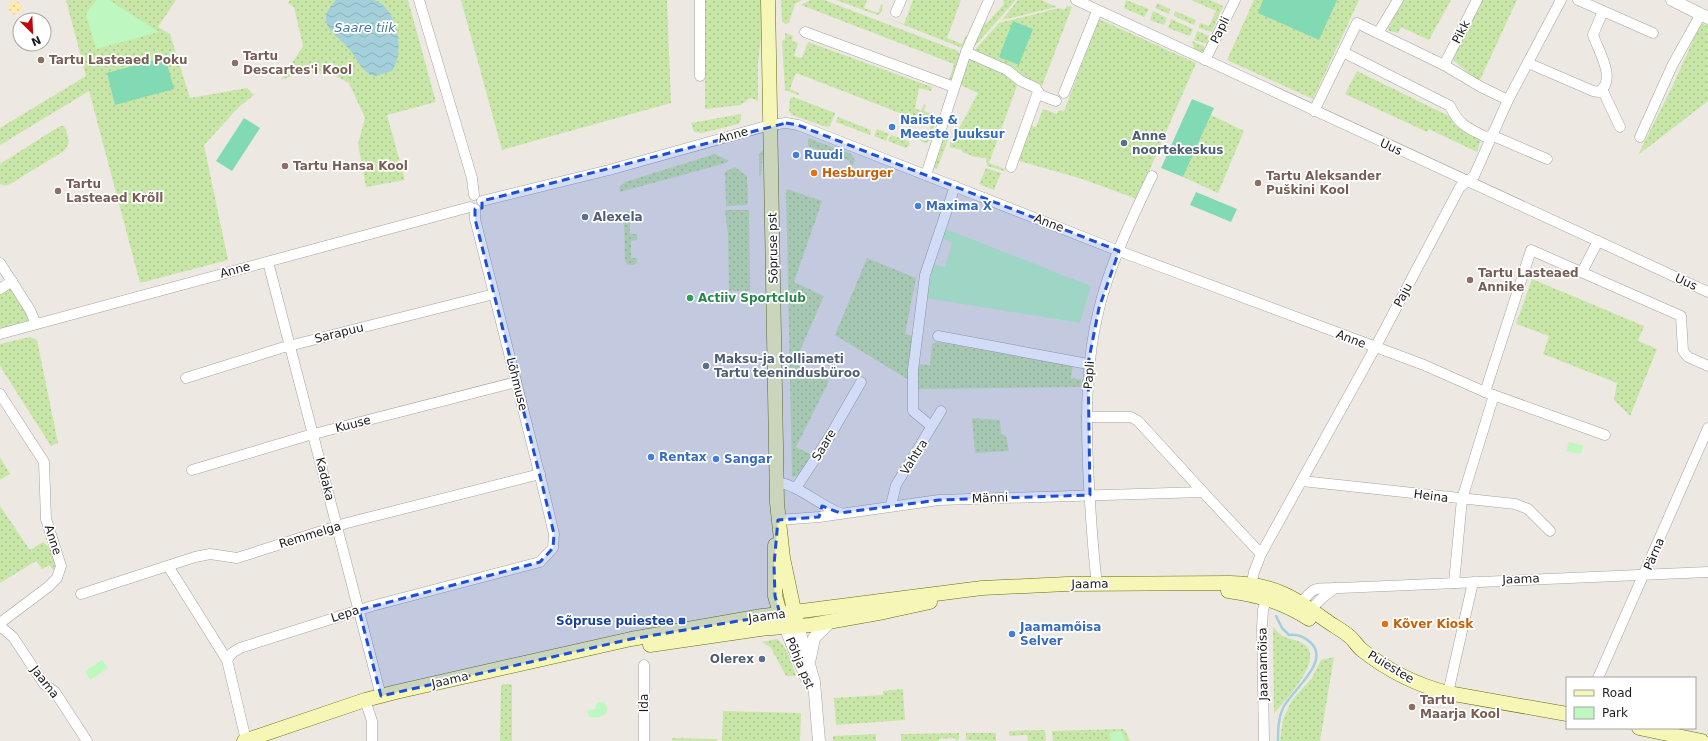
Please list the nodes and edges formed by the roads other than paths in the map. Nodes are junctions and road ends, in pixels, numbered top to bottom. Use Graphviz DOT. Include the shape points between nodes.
graph roads {
  1 [pos="419,0"];
  2 [pos="700,0"];
  3 [pos="768,0"];
  4 [pos="901,0"];
  5 [pos="989,0"];
  6 [pos="1076,0"];
  7 [pos="1234,0"];
  8 [pos="1398,0"];
  9 [pos="1477,0"];
  10 [pos="1561,0"];
  11 [pos="1578,0"];
  12 [pos="1672,0"];
  13 [pos="1097,11"];
  14 [pos="1603,11"];
  15 [pos="896,12"];
  16 [pos="1704,16"];
  17 [pos="805,32"];
  18 [pos="1378,33"];
  19 [pos="1653,33"];
  20 [pos="966,52"];
  21 [pos="1343,52"];
  22 [pos="1205,60"];
  23 [pos="1528,63"];
  24 [pos="1444,65"];
  25 [pos="700,76"];
  26 [pos="954,87"];
  27 [pos="1602,89"];
  28 [pos="1038,92"];
  29 [pos="1064,93"];
  30 [pos="1508,100"];
  31 [pos="1056,101"];
  32 [pos="1314,111"];
  33 [pos="770,125"];
  34 [pos="1620,127"];
  35 [pos="1491,137"];
  36 [pos="1640,137"];
  37 [pos="1547,159"];
  38 [pos="1011,167"];
  39 [pos="926,175"];
  40 [pos="1152,176"];
  41 [pos="1466,182"];
  42 [pos="955,186"];
  43 [pos="474,195"];
  44 [pos="482,202"];
  45 [pos="473,208"];
  46 [pos="1598,241"];
  47 [pos="1119,251"];
  48 [pos="268,262"];
  49 [pos="0,263"];
  50 [pos="1582,272"];
  51 [pos="12,282"];
  52 [pos="0,289"];
  53 [pos="1708,292"];
  54 [pos="494,294"];
  55 [pos="36,324"];
  56 [pos="0,334"];
  57 [pos="938,336"];
  58 [pos="290,345"];
  59 [pos="1374,348"];
  60 [pos="1088,364"];
  61 [pos="1708,366"];
  62 [pos="186,378"];
  63 [pos="516,382"];
  64 [pos="861,382"];
  65 [pos="1490,393"];
  66 [pos="0,394"];
  67 [pos="941,411"];
  68 [pos="1087,417"];
  69 [pos="931,426"];
  70 [pos="1708,428"];
  71 [pos="314,434"];
  72 [pos="1605,435"];
  73 [pos="192,470"];
  74 [pos="540,474"];
  75 [pos="1302,481"];
  76 [pos="776,482"];
  77 [pos="796,488"];
  78 [pos="1203,492"];
  79 [pos="1090,495"];
  80 [pos="1462,499"];
  81 [pos="820,504"];
  82 [pos="891,505"];
  83 [pos="840,513"];
  84 [pos="818,517"];
  85 [pos="778,520"];
  86 [pos="338,526"];
  87 [pos="1550,531"];
  88 [pos="1261,554"];
  89 [pos="546,557"];
  90 [pos="168,566"];
  91 [pos="1708,572"];
  92 [pos="1645,574"];
  93 [pos="1473,582"];
  94 [pos="1454,583"];
  95 [pos="1097,584"];
  96 [pos="1250,589"];
  97 [pos="1268,593"];
  98 [pos="81,594"];
  99 [pos="1303,609"];
  100 [pos="359,610"];
  101 [pos="789,620"];
  102 [pos="830,622"];
  103 [pos="0,624"];
  104 [pos="227,660"];
  105 [pos="809,661"];
  106 [pos="644,665"];
  107 [pos="1598,677"];
  108 [pos="1448,693"];
  109 [pos="381,696"];
  110 [pos="816,698"];
  111 [pos="366,705"];
  112 [pos="1566,714"];
  113 [pos="1644,729"];
  114 [pos="86,741"];
  115 [pos="245,741"];
  116 [pos="267,741"];
  117 [pos="372,741"];
  118 [pos="644,741"];
  119 [pos="819,741"];
  120 [pos="1264,741"];
  121 [pos="1702,741"];
  1 -- 43 [label="street" via="472,178"];
  2 -- 25 [label="street"];
  3 -- 33 [label="main road, Sõpruse pst"];
  4 -- 15 [label="street"];
  5 -- 20 [label="street"];
  6 -- 13 [label="street, Uus"];
  7 -- 22 [label="street, Papli"];
  8 -- 18 [label="street"];
  9 -- 24 [label="street, Pikk"];
  10 -- 23 [label="street, Paju"];
  11 -- 14 [label="street"];
  12 -- 16 [label="street"];
  13 -- 22 [label="street, Uus"];
  13 -- 29 [label="street"];
  14 -- 19 [label="street"];
  14 -- 27 [label="street" via="1593,35 1608,78"];
  16 -- 36 [label="street" via="1672,66"];
  17 -- 26 [label="street"];
  18 -- 21 [label="street" via="1357,23"];
  18 -- 24 [label="street"];
  20 -- 26 [label="street"];
  20 -- 28 [label="street" via="1007,70 1036,88"];
  21 -- 32 [label="street"];
  21 -- 35 [label="street" via="1450,106 1455,118 1463,126"];
  22 -- 32 [label="street, Uus"];
  23 -- 27 [label="street" via="1593,91 1599,92"];
  23 -- 30 [label="street, Paju"];
  24 -- 30 [label="street"];
  26 -- 39 [label="street"];
  27 -- 34 [label="street"];
  28 -- 31 [label="street" via="1040,96"];
  28 -- 38 [label="street"];
  30 -- 35 [label="street, Paju"];
  32 -- 41 [label="street, Uus"];
  33 -- 39 [label="street, Anne" via="798,125"];
  33 -- 44 [label="street, Anne"];
  33 -- 76 [label="main road, Sõpruse pst"];
  35 -- 37 [label="street"];
  35 -- 41 [label="street, Paju" via="1474,176"];
  39 -- 42 [label="street, Anne"];
  40 -- 47 [label="street, Papli"];
  41 -- 46 [label="street, Uus"];
  41 -- 59 [label="street, Paju" via="1460,187"];
  42 -- 47 [label="street, Anne"];
  42 -- 69 [label="street" via="925,275 913,370 913,411"];
  43 -- 44 [label="street" via="480,197"];
  43 -- 45 [label="street" via="469,199"];
  44 -- 45 [label="street" via="480,208"];
  45 -- 48 [label="street, Anne"];
  45 -- 54 [label="street, Lõhmuse"];
  46 -- 50 [label="street"];
  46 -- 53 [label="street, Uus"];
  47 -- 59 [label="street, Anne"];
  47 -- 60 [label="street, Papli" via="1099,308"];
  48 -- 55 [label="street, Anne"];
  48 -- 58 [label="street, Kadaka"];
  49 -- 51 [label="street"];
  50 -- 61 [label="street" via="1681,316 1683,351 1688,357"];
  50 -- 65 [label="street" via="1531,250"];
  51 -- 52 [label="street"];
  51 -- 55 [label="street"];
  54 -- 58 [label="street, Sarapuu"];
  54 -- 63 [label="street, Lõhmuse"];
  55 -- 56 [label="street, Anne"];
  57 -- 60 [label="street"];
  58 -- 62 [label="street, Sarapuu"];
  58 -- 71 [label="street, Kadaka"];
  59 -- 65 [label="street, Anne"];
  59 -- 75 [label="street, Paju"];
  60 -- 68 [label="street, Papli"];
  63 -- 71 [label="street, Kuuse"];
  63 -- 74 [label="street, Lõhmuse"];
  64 -- 77 [label="street, Saare"];
  65 -- 72 [label="street, Anne"];
  65 -- 80 [label="street"];
  66 -- 103 [label="street, Anne" via="44,462 46,519 61,566 57,578 48,587"];
  67 -- 69 [label="street, Vahtra"];
  68 -- 78 [label="street" via="1131,417 1138,421"];
  68 -- 79 [label="street, Papli"];
  69 -- 82 [label="street, Vahtra" via="896,486"];
  70 -- 92 [label="street, Pärna"];
  71 -- 73 [label="street, Kuuse"];
  71 -- 86 [label="street, Kadaka"];
  74 -- 86 [label="street, Remmelga"];
  74 -- 89 [label="street, Lõhmuse" via="554,534 553,548"];
  75 -- 80 [label="street, Heina"];
  75 -- 88 [label="street, Paju"];
  76 -- 77 [label="street" via="788,483"];
  76 -- 85 [label="main road, Sõpruse pst"];
  77 -- 81 [label="street"];
  78 -- 79 [label="street, Männi"];
  78 -- 88 [label="street"];
  79 -- 82 [label="street, Männi" via="939,500"];
  79 -- 95 [label="street, Papli"];
  80 -- 87 [label="street, Heina" via="1515,504 1528,509"];
  80 -- 94 [label="street"];
  81 -- 83 [label="street"];
  81 -- 84 [label="street" via="821,511"];
  82 -- 83 [label="street, Männi"];
  83 -- 84 [label="street, Männi"];
  84 -- 85 [label="street, Männi"];
  85 -- 101 [label="main road, Sõpruse pst"];
  86 -- 90 [label="street, Remmelga" via="237,558 210,554"];
  86 -- 100 [label="street, Kadaka"];
  88 -- 96 [label="street, Paju"];
  89 -- 100 [label="street, Lepa" via="540,562"];
  90 -- 98 [label="street, Remmelga"];
  90 -- 104 [label="street"];
  91 -- 92 [label="street, Jaama"];
  92 -- 93 [label="street, Jaama"];
  92 -- 107 [label="street, Pärna"];
  93 -- 94 [label="street, Jaama"];
  93 -- 108 [label="street"];
  94 -- 99 [label="street, Jaama" via="1317,587"];
  95 -- 96 [label="main road, Jaama"];
  95 -- 101 [label="main road, Jaama" via="982,588"];
  96 -- 97 [label="main road, Jaama"];
  96 -- 102 [label="main road, Jaama" via="984,594 928,602"];
  97 -- 99 [label="main road, Jaama"];
  97 -- 120 [label="street, Jaamamõisa" via="1263,610 1262,628"];
  99 -- 108 [label="main road, Puiestee" via="1349,636 1361,649 1387,667 1429,688"];
  100 -- 104 [label="street, Lepa" via="240,648"];
  100 -- 109 [label="street, Kadaka"];
  101 -- 102 [label="main road, Jaama"];
  101 -- 105 [label="street, Põhja pst"];
  101 -- 109 [label="main road, Jaama" via="631,639"];
  101 -- 110 [label="street, Põhja pst"];
  101 -- 111 [label="main road, Jaama" via="561,660"];
  102 -- 105 [label="street" via="814,638"];
  103 -- 114 [label="street, Jaama" via="13,637 44,684 55,692"];
  104 -- 115 [label="street"];
  105 -- 110 [label="street, Põhja pst"];
  106 -- 118 [label="street, Ida"];
  108 -- 112 [label="main road, Puiestee"];
  109 -- 111 [label="main road, Jaama"];
  110 -- 119 [label="street, Põhja pst"];
  111 -- 115 [label="main road, Jaama"];
  111 -- 116 [label="main road, Jaama"];
  111 -- 117 [label="street" via="372,721"];
  113 -- 121 [label="main road"];
}
